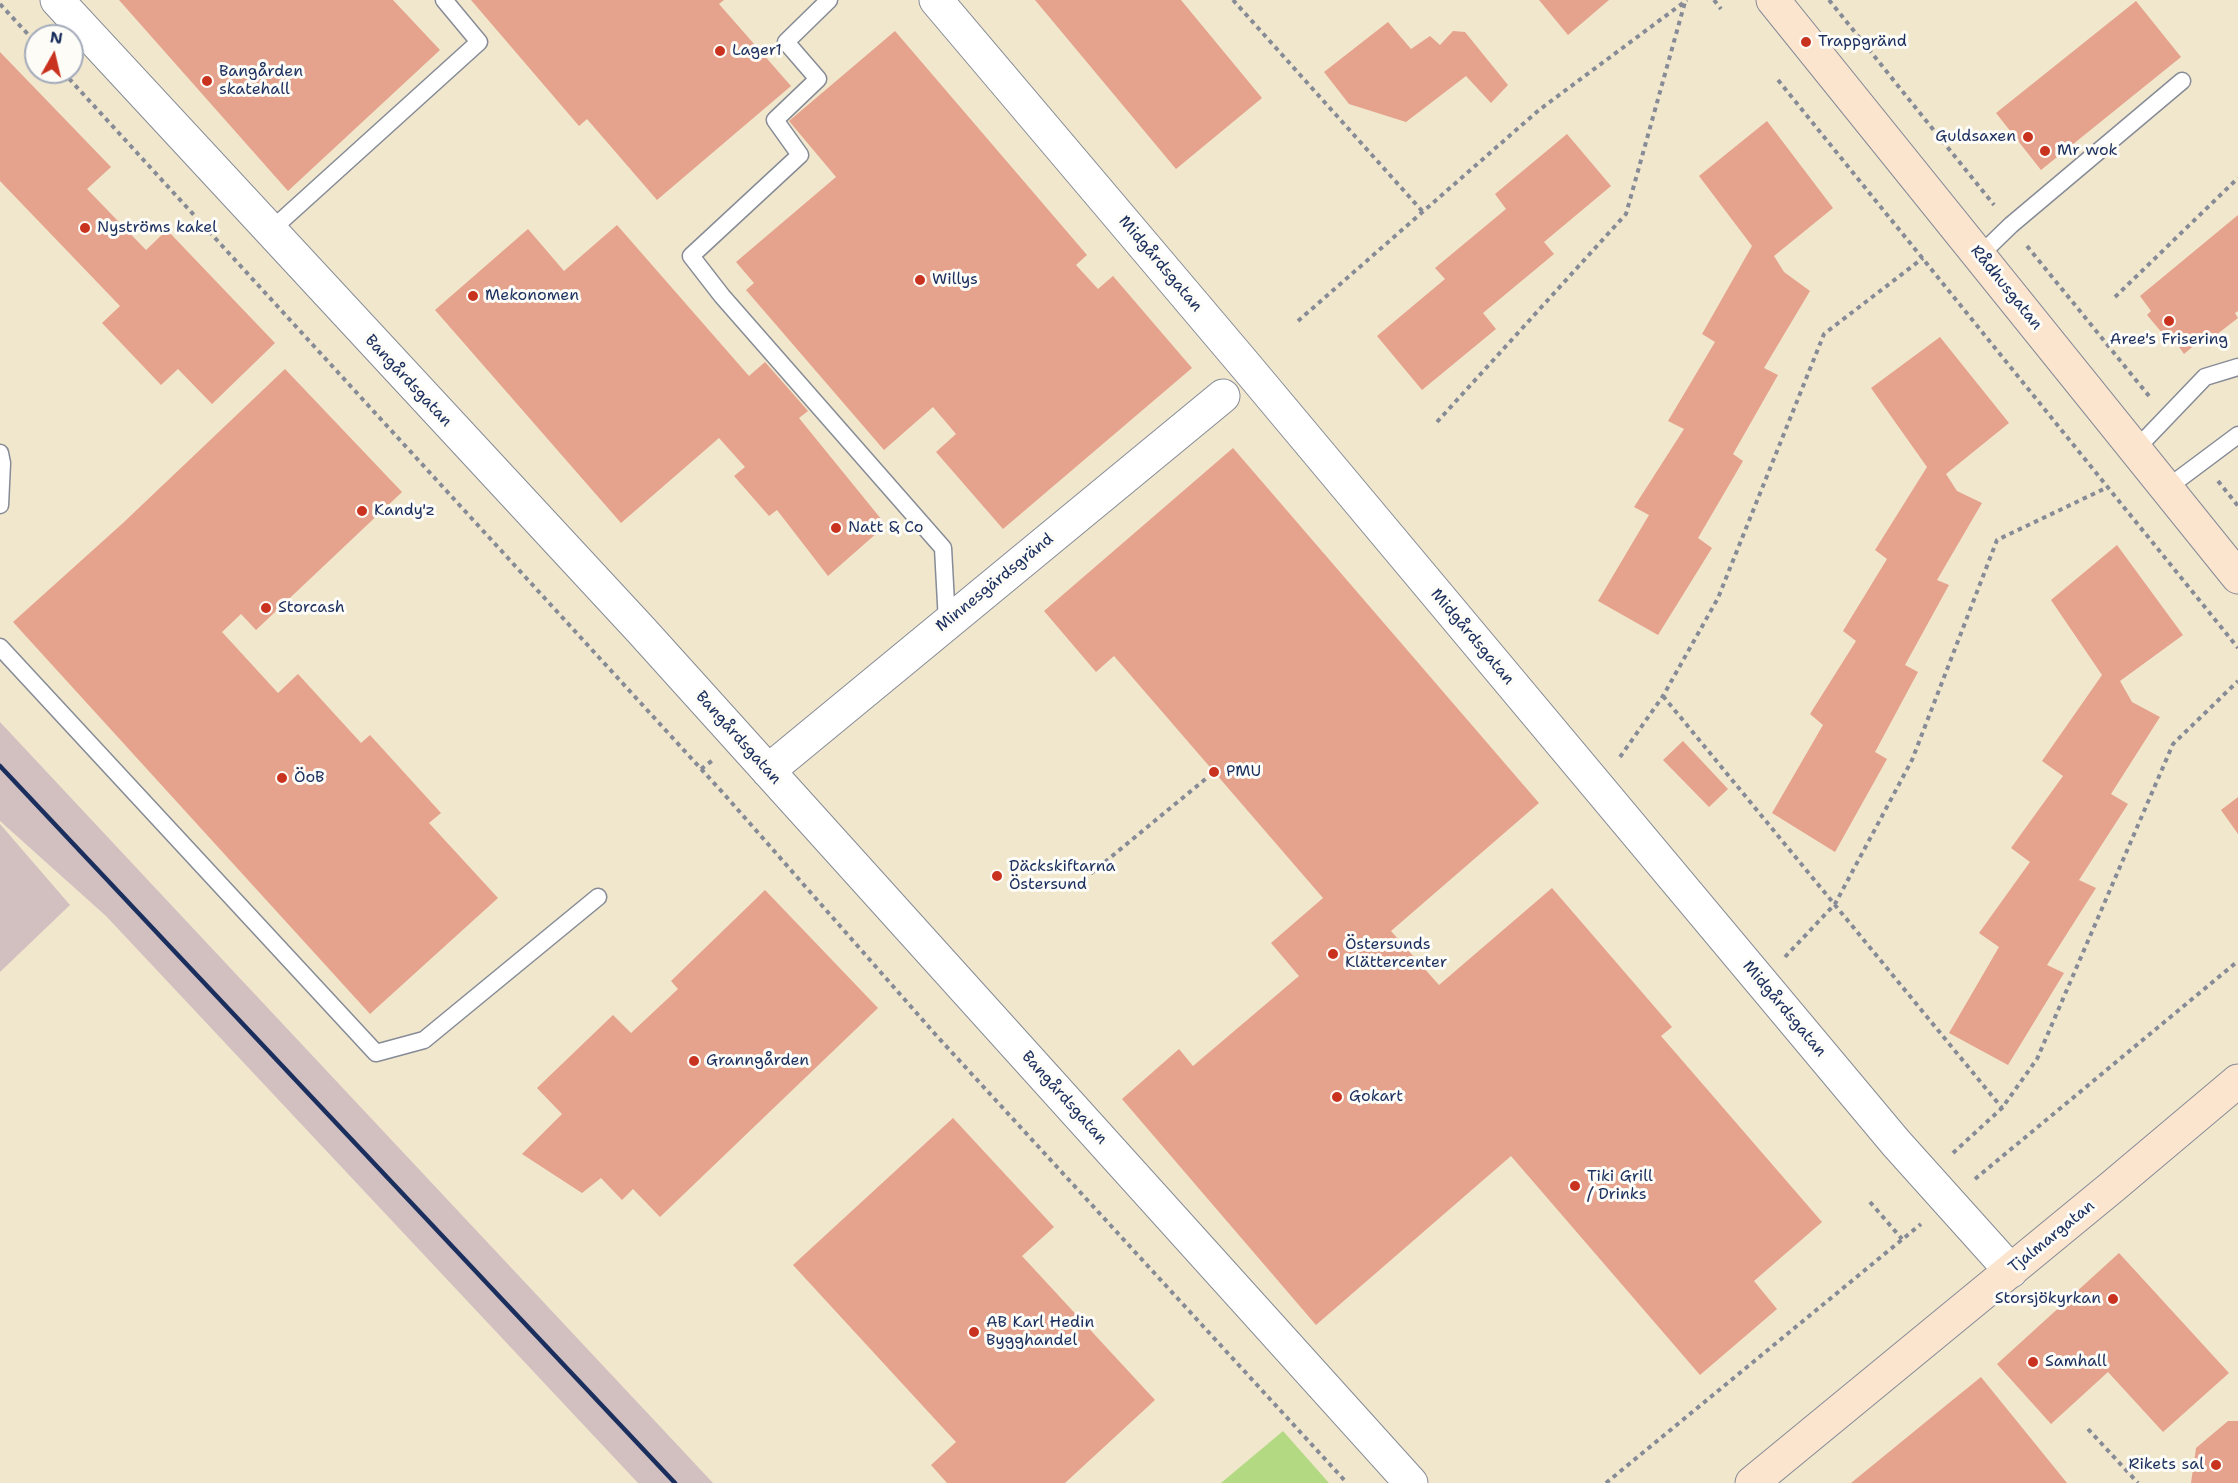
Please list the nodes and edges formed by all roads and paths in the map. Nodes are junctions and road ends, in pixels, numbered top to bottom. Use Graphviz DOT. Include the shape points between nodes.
graph roads {
  1 [pos="57,0"];
  2 [pos="444,0"];
  3 [pos="829,0"];
  4 [pos="936,0"];
  5 [pos="1233,0"];
  6 [pos="1714,0"];
  7 [pos="1773,0"];
  8 [pos="1829,0"];
  9 [pos="1686,1"];
  10 [pos="0,3"];
  11 [pos="1721,9"];
  12 [pos="24,30"];
  13 [pos="1778,80"];
  14 [pos="2182,81"];
  15 [pos="74,84"];
  16 [pos="2238,178"];
  17 [pos="1423,212"];
  18 [pos="2011,225"];
  19 [pos="270,231"];
  20 [pos="1979,256"];
  21 [pos="1923,258"];
  22 [pos="2115,297"];
  23 [pos="1298,321"];
  24 [pos="2238,367"];
  25 [pos="1223,396"];
  26 [pos="2165,416"];
  27 [pos="1437,422"];
  28 [pos="2238,435"];
  29 [pos="2136,449"];
  30 [pos="0,453"];
  31 [pos="2201,461"];
  32 [pos="2108,487"];
  33 [pos="2167,488"];
  34 [pos="0,505"];
  35 [pos="2238,506"];
  36 [pos="2238,577"];
  37 [pos="947,622"];
  38 [pos="0,647"];
  39 [pos="2238,648"];
  40 [pos="2238,681"];
  41 [pos="1663,696"];
  42 [pos="768,771"];
  43 [pos="1214,772"];
  44 [pos="1598,787"];
  45 [pos="1077,885"];
  46 [pos="598,897"];
  47 [pos="1835,904"];
  48 [pos="1762,982"];
  49 [pos="2238,1081"];
  50 [pos="2001,1108"];
  51 [pos="1926,1178"];
  52 [pos="1870,1202"];
  53 [pos="1902,1239"];
  54 [pos="2011,1270"];
  55 [pos="2088,1429"];
  56 [pos="1347,1483"];
  57 [pos="1411,1483"];
  58 [pos="1752,1483"];
  59 [pos="2138,1483"];
  1 -- 19 [label="street, Bangårdsgatan"];
  2 -- 19 [label="lane" via="479,42"];
  3 -- 37 [label="lane" via="786,42 818,79 775,120 800,155 691,256 943,548"];
  4 -- 44 [label="street, Midgårdsgatan"];
  5 -- 17 [label="path"];
  6 -- 11 [label="path"];
  7 -- 20 [label="main road, Rådhusgatan"];
  8 -- 18 [label="path"];
  9 -- 17 [label="path" via="1539,110"];
  9 -- 27 [label="path" via="1626,214"];
  10 -- 12 [label="path"];
  13 -- 21 [label="path"];
  14 -- 18 [label="lane"];
  15 -- 56 [label="path"];
  16 -- 22 [label="path"];
  17 -- 23 [label="path"];
  18 -- 20 [label="lane"];
  18 -- 26 [label="path"];
  19 -- 42 [label="street, Bangårdsgatan"];
  20 -- 29 [label="main road, Rådhusgatan"];
  21 -- 32 [label="path"];
  21 -- 41 [label="path" via="1824,334 1718,598"];
  24 -- 26 [label="lane" via="2205,377"];
  25 -- 37 [label="street, Minnesgärdsgränd"];
  26 -- 29 [label="lane"];
  28 -- 31 [label="lane"];
  29 -- 33 [label="main road, Rådhusgatan"];
  30 -- 34 [label="lane"];
  31 -- 33 [label="lane"];
  31 -- 35 [label="path"];
  32 -- 39 [label="path"];
  32 -- 47 [label="path" via="1997,540 1912,760"];
  33 -- 36 [label="main road, Rådhusgatan"];
  37 -- 42 [label="street, Minnesgärdsgränd"];
  38 -- 46 [label="lane" via="376,1053 424,1040"];
  40 -- 50 [label="path" via="2173,744 2037,1059"];
  41 -- 44 [label="path"];
  41 -- 47 [label="path"];
  42 -- 57 [label="street, Bangårdsgatan"];
  43 -- 45 [label="path"];
  44 -- 48 [label="street, Midgårdsgatan"];
  47 -- 48 [label="path"];
  47 -- 50 [label="path"];
  48 -- 51 [label="street, Midgårdsgatan"];
  49 -- 54 [label="main road, Tjalmargatan"];
  50 -- 51 [label="path"];
  51 -- 54 [label="street, Midgårdsgatan"];
  52 -- 53 [label="path"];
  54 -- 58 [label="main road, Tjalmargatan"];
  55 -- 59 [label="path"];
}
